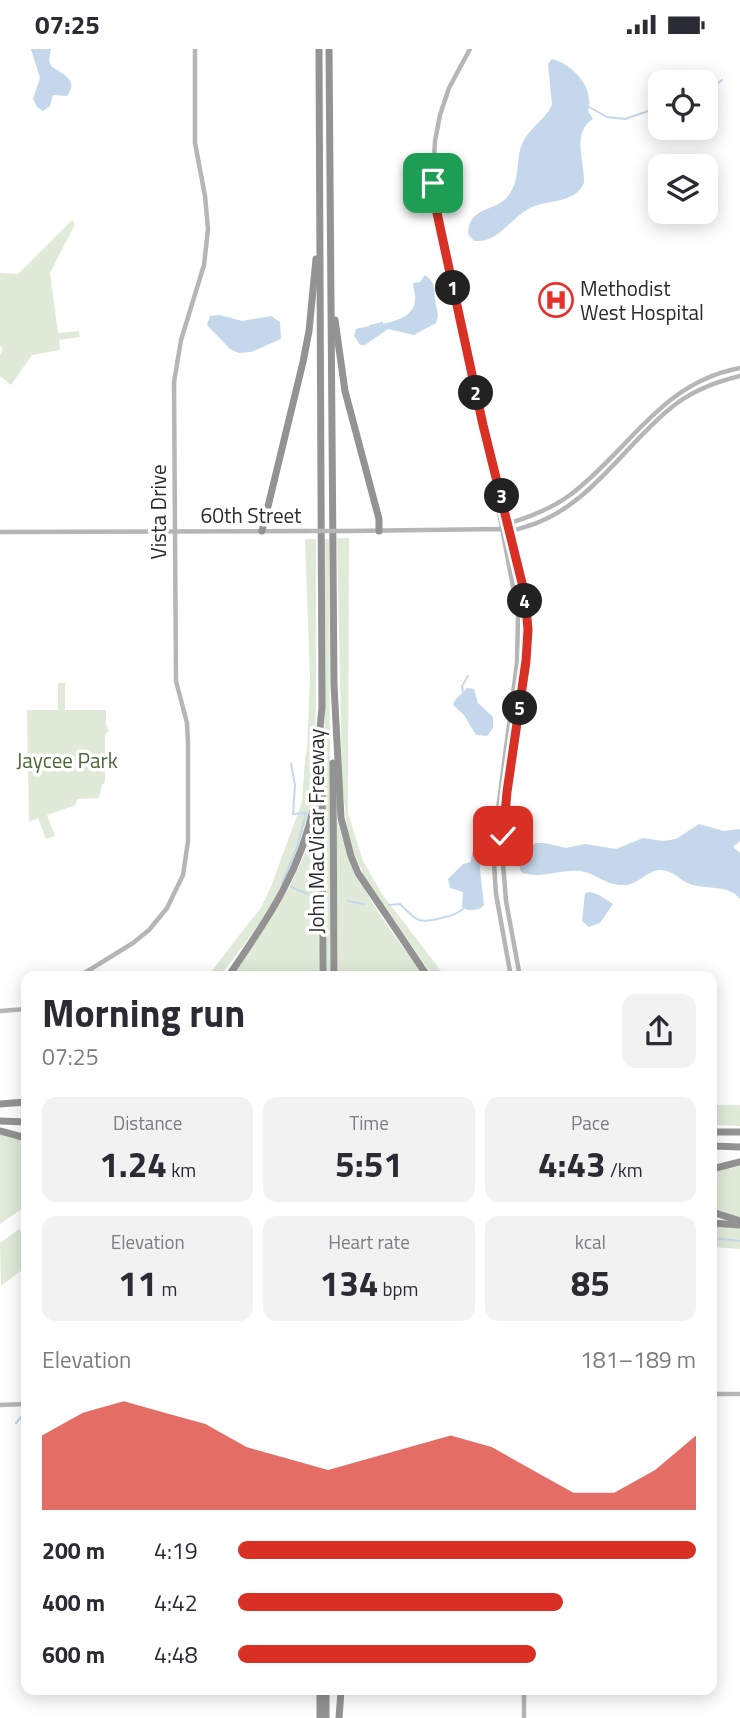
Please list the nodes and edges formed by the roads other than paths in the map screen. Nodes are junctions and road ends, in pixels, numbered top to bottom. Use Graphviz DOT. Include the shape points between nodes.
graph roads {
  1 [pos="195,49"];
  2 [pos="319,49"];
  3 [pos="330,49"];
  4 [pos="470,49"];
  5 [pos="320,224"];
  6 [pos="330,243"];
  7 [pos="740,367"];
  8 [pos="740,376"];
  9 [pos="483,425"];
  10 [pos="508,523"];
  11 [pos="502,529"];
  12 [pos="174,531"];
  13 [pos="262,531"];
  14 [pos="379,531"];
  15 [pos="510,531"];
  16 [pos="0,532"];
  17 [pos="334,685"];
  18 [pos="322,708"];
  19 [pos="253,940"];
  20 [pos="87,971"];
  21 [pos="228,971"];
  22 [pos="232,971"];
  23 [pos="323,971"];
  24 [pos="334,971"];
  25 [pos="424,971"];
  26 [pos="510,971"];
  27 [pos="519,971"];
  28 [pos="21,1009"];
  29 [pos="0,1011"];
  30 [pos="21,1103"];
  31 [pos="0,1105"];
  32 [pos="21,1107"];
  33 [pos="0,1121"];
  34 [pos="21,1122"];
  35 [pos="0,1131"];
  36 [pos="717,1132"];
  37 [pos="740,1132"];
  38 [pos="21,1137"];
  39 [pos="717,1146"];
  40 [pos="740,1147"];
  41 [pos="740,1162"];
  42 [pos="717,1168"];
  43 [pos="717,1214"];
  44 [pos="717,1223"];
  45 [pos="740,1223"];
  46 [pos="717,1394"];
  47 [pos="740,1394"];
  48 [pos="21,1404"];
  49 [pos="0,1405"];
  50 [pos="320,1695"];
  51 [pos="326,1695"];
  52 [pos="339,1695"];
  53 [pos="524,1695"];
  54 [pos="320,1718"];
  55 [pos="326,1718"];
  56 [pos="338,1718"];
  57 [pos="524,1718"];
  1 -- 12 [label="street, Vista Drive" via="195,143 208,240 175,372"];
  2 -- 5 [label="highway"];
  3 -- 6 [label="highway"];
  4 -- 9 [label="street" via="441,112 433,175 437,213"];
  5 -- 13 [label="highway" via="309,331"];
  5 -- 18 [label="highway"];
  6 -- 14 [label="highway" via="335,336"];
  6 -- 17 [label="highway"];
  7 -- 10 [label="street" via="679,392 570,496 541,513"];
  8 -- 15 [label="street" via="713,383 680,401 572,503 546,519"];
  9 -- 10 [label="street"];
  9 -- 11 [label="street"];
  10 -- 11 [label="street"];
  10 -- 15 [label="street"];
  11 -- 14 [label="street, 60th Street"];
  11 -- 15 [label="street, 60th Street"];
  11 -- 26 [label="street" via="519,636 495,824 496,894"];
  12 -- 13 [label="street, 60th Street"];
  12 -- 16 [label="street, 60th Street"];
  12 -- 20 [label="street, Vista Drive" via="176,681 188,743 187,857 167,908 143,935"];
  13 -- 14 [label="street, 60th Street, bridge"];
  15 -- 27 [label="street" via="528,630 502,851"];
  17 -- 24 [label="highway, John MacVicar Freeway"];
  17 -- 25 [label="highway" via="341,818 351,856 368,890"];
  18 -- 19 [label="highway" via="307,833 293,873"];
  18 -- 23 [label="highway, John MacVicar Freeway"];
  19 -- 21 [label="highway"];
  19 -- 22 [label="highway"];
  28 -- 29 [label="street"];
  30 -- 31 [label="highway"];
  31 -- 32 [label="highway"];
  33 -- 34 [label="highway"];
  35 -- 38 [label="highway"];
  36 -- 37 [label="highway"];
  39 -- 40 [label="highway"];
  41 -- 42 [label="highway"];
  43 -- 45 [label="highway"];
  44 -- 45 [label="highway"];
  46 -- 47 [label="street"];
  48 -- 49 [label="street"];
  50 -- 54 [label="highway"];
  51 -- 55 [label="highway"];
  52 -- 56 [label="highway"];
  53 -- 57 [label="street"];
}
